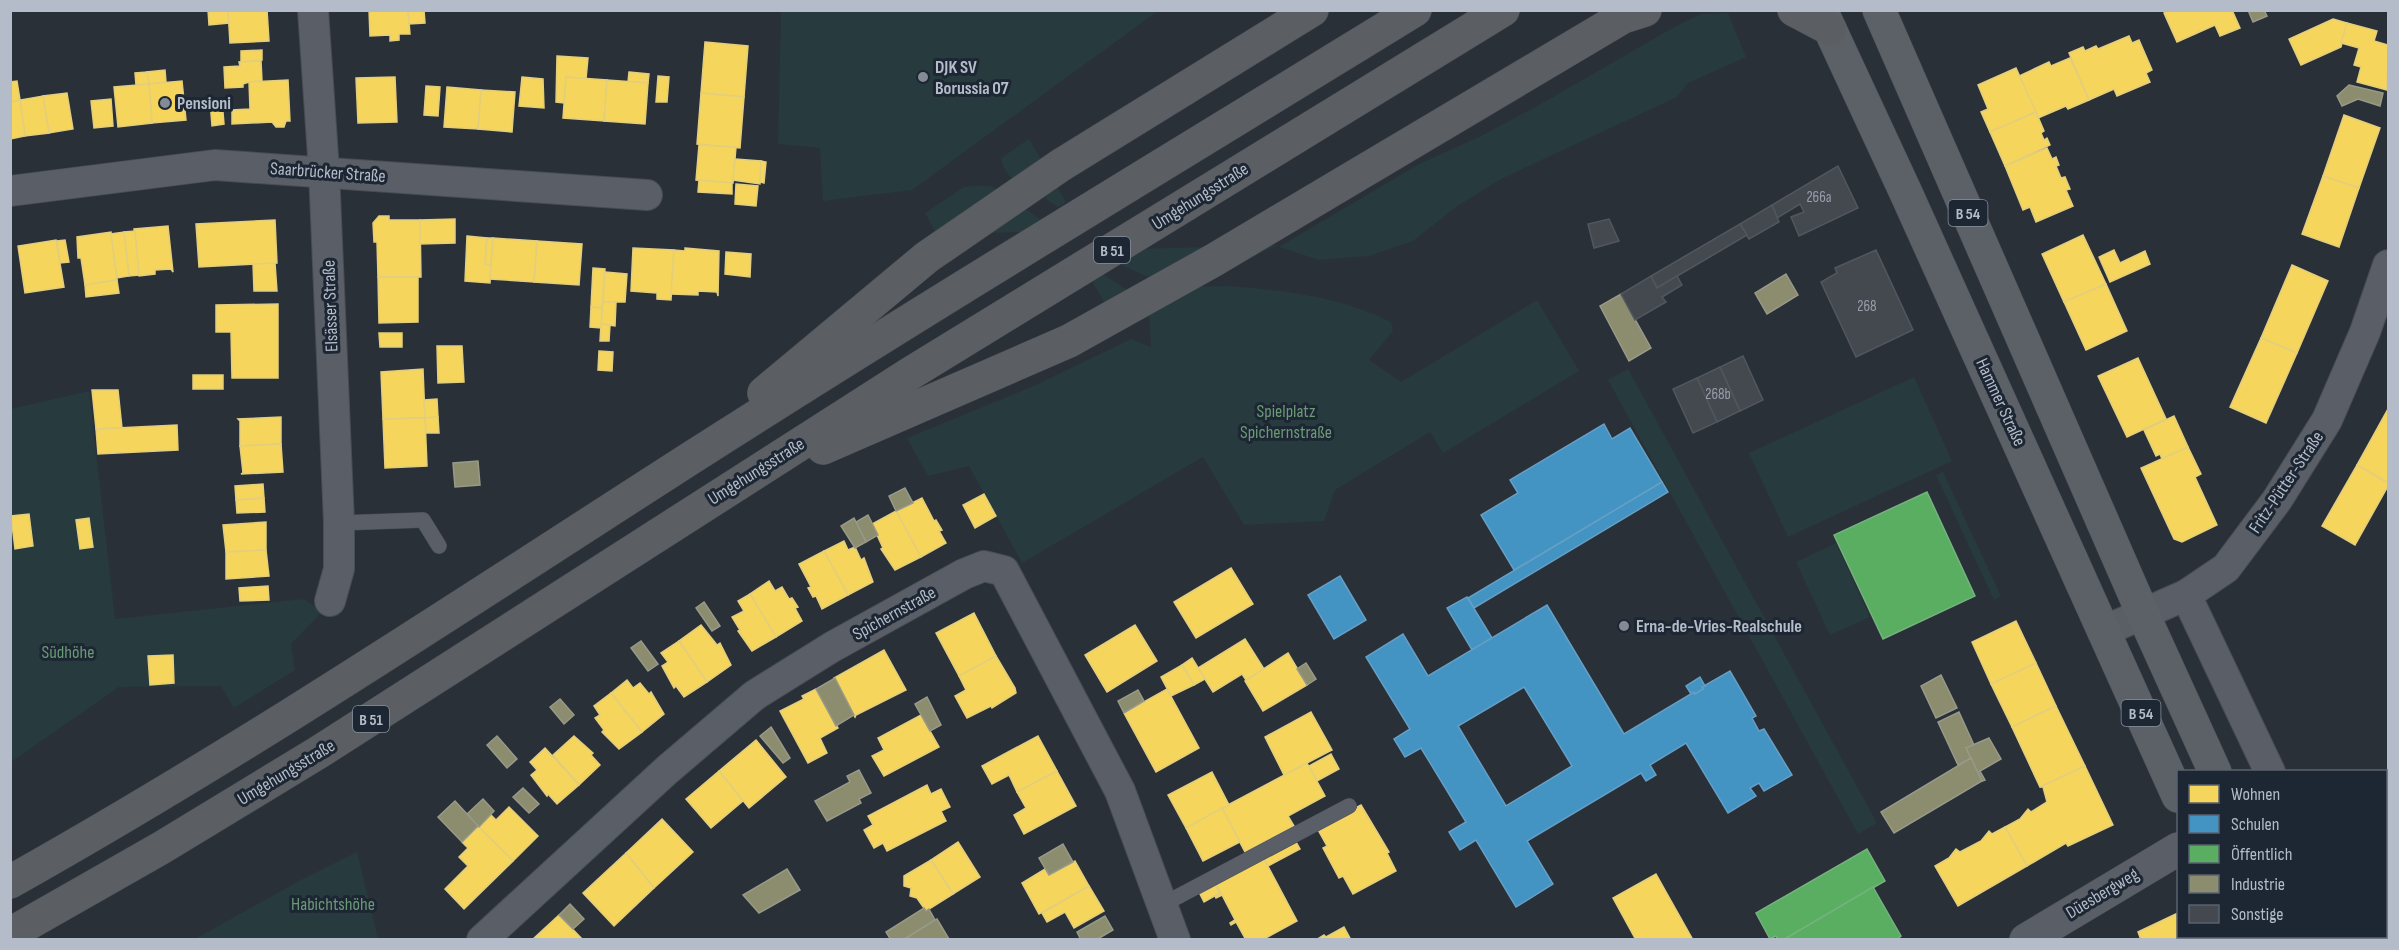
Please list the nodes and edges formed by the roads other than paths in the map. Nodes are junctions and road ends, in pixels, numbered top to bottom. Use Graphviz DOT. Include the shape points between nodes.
graph roads {
  1 [pos="314,10"];
  2 [pos="1312,10"];
  3 [pos="1415,10"];
  4 [pos="1503,10"];
  5 [pos="1794,10"];
  6 [pos="1879,10"];
  7 [pos="1633,13"];
  8 [pos="1825,20"];
  9 [pos="324,171"];
  10 [pos="10,191"];
  11 [pos="647,195"];
  12 [pos="2388,265"];
  13 [pos="696,455"];
  14 [pos="722,492"];
  15 [pos="339,523"];
  16 [pos="439,546"];
  17 [pos="2186,595"];
  18 [pos="330,601"];
  19 [pos="2143,614"];
  20 [pos="2104,631"];
  21 [pos="2215,770"];
  22 [pos="2270,770"];
  23 [pos="2177,794"];
  24 [pos="1349,806"];
  25 [pos="2177,850"];
  26 [pos="10,882"];
  27 [pos="1162,905"];
  28 [pos="10,934"];
  29 [pos="482,939"];
  30 [pos="1175,939"];
  31 [pos="2026,939"];
  1 -- 9 [label="street, Elsässer Straße"];
  2 -- 13 [label="highway" via="1061,165 927,257 775,383"];
  3 -- 13 [label="highway, B 51"];
  4 -- 14 [label="highway, Umgehungsstraße / B 51"];
  5 -- 8 [label="highway"];
  6 -- 19 [label="main road, B 54"];
  7 -- 14 [label="highway" via="1214,261 1070,340"];
  8 -- 20 [label="main road, Hammer Straße / B 54"];
  9 -- 10 [label="street, Saarbrücker Straße" via="215,165"];
  9 -- 11 [label="street, Saarbrücker Straße"];
  9 -- 15 [label="street, Elsässer Straße"];
  12 -- 17 [label="street, Fritz-Pütter-Straße" via="2365,332 2327,420 2277,500 2226,568"];
  13 -- 26 [label="highway, B 51" via="343,684"];
  14 -- 28 [label="highway, Umgehungsstraße / B 51" via="319,752"];
  15 -- 16 [label="lane" via="423,520"];
  15 -- 18 [label="street, Elsässer Straße" via="339,569"];
  17 -- 19 [label="street, Fritz-Pütter-Straße"];
  17 -- 22 [label="street"];
  19 -- 20 [label="street, Fritz-Pütter-Straße"];
  19 -- 21 [label="main road, B 54"];
  20 -- 23 [label="main road, Hammer Straße / B 54"];
  24 -- 27 [label="lane"];
  25 -- 31 [label="street, Düesbergweg"];
  27 -- 29 [label="street, Spichernstraße" via="1120,791 1045,647 1004,571 984,566 832,647 755,696 667,770"];
  27 -- 30 [label="street, Spichernstraße"];
}
